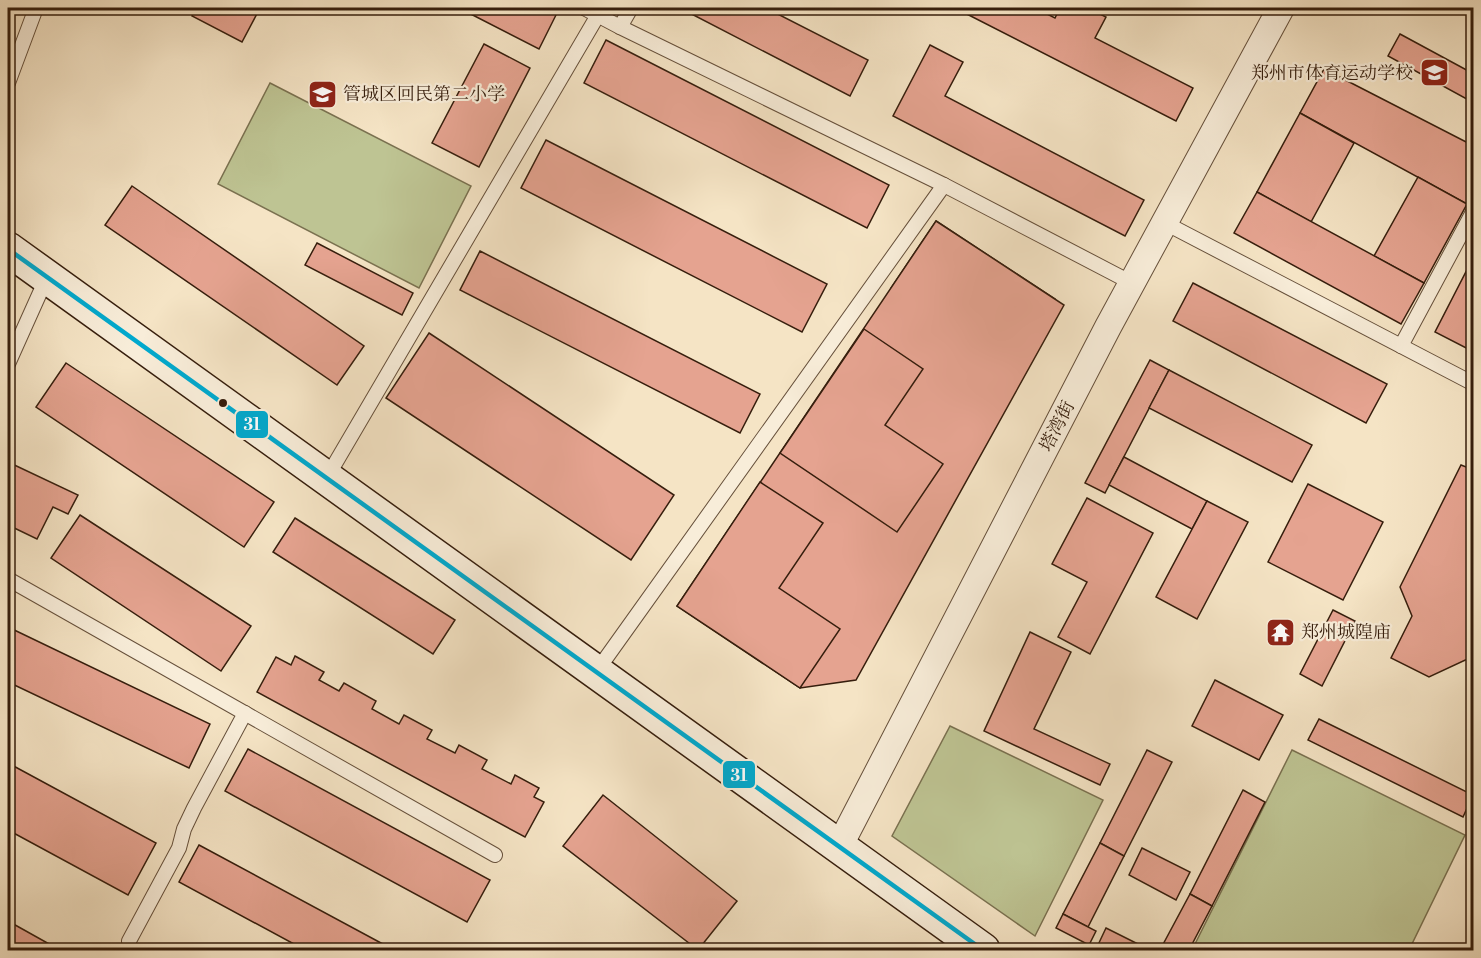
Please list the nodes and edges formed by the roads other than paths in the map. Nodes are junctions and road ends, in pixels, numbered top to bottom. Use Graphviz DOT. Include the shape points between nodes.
graph roads {
  1 [pos="36,8"];
  2 [pos="584,8"];
  3 [pos="631,8"];
  4 [pos="1281,8"];
  5 [pos="598,15"];
  6 [pos="620,27"];
  7 [pos="8,83"];
  8 [pos="944,185"];
  9 [pos="1473,210"];
  10 [pos="1164,223"];
  11 [pos="8,249"];
  12 [pos="47,277"];
  13 [pos="1132,283"];
  14 [pos="1401,346"];
  15 [pos="8,364"];
  16 [pos="1473,384"];
  17 [pos="326,479"];
  18 [pos="8,579"];
  19 [pos="596,672"];
  20 [pos="245,713"];
  21 [pos="839,847"];
  22 [pos="495,855"];
  23 [pos="129,941"];
  24 [pos="982,951"];
  1 -- 7 [label="lane"];
  2 -- 5 [label="lane"];
  3 -- 6 [label="lane"];
  4 -- 10 [label="street, 塔湾街"];
  5 -- 6 [label="lane"];
  5 -- 17 [label="lane"];
  6 -- 8 [label="lane"];
  8 -- 13 [label="lane"];
  8 -- 19 [label="lane"];
  9 -- 14 [label="lane"];
  10 -- 13 [label="street, 塔湾街"];
  10 -- 14 [label="lane"];
  11 -- 12 [label="street"];
  12 -- 15 [label="lane"];
  12 -- 17 [label="street"];
  13 -- 21 [label="street, 塔湾街"];
  14 -- 16 [label="lane"];
  17 -- 19 [label="street"];
  18 -- 20 [label="lane"];
  19 -- 21 [label="street"];
  20 -- 22 [label="lane"];
  20 -- 23 [label="lane"];
  21 -- 24 [label="street"];
}
